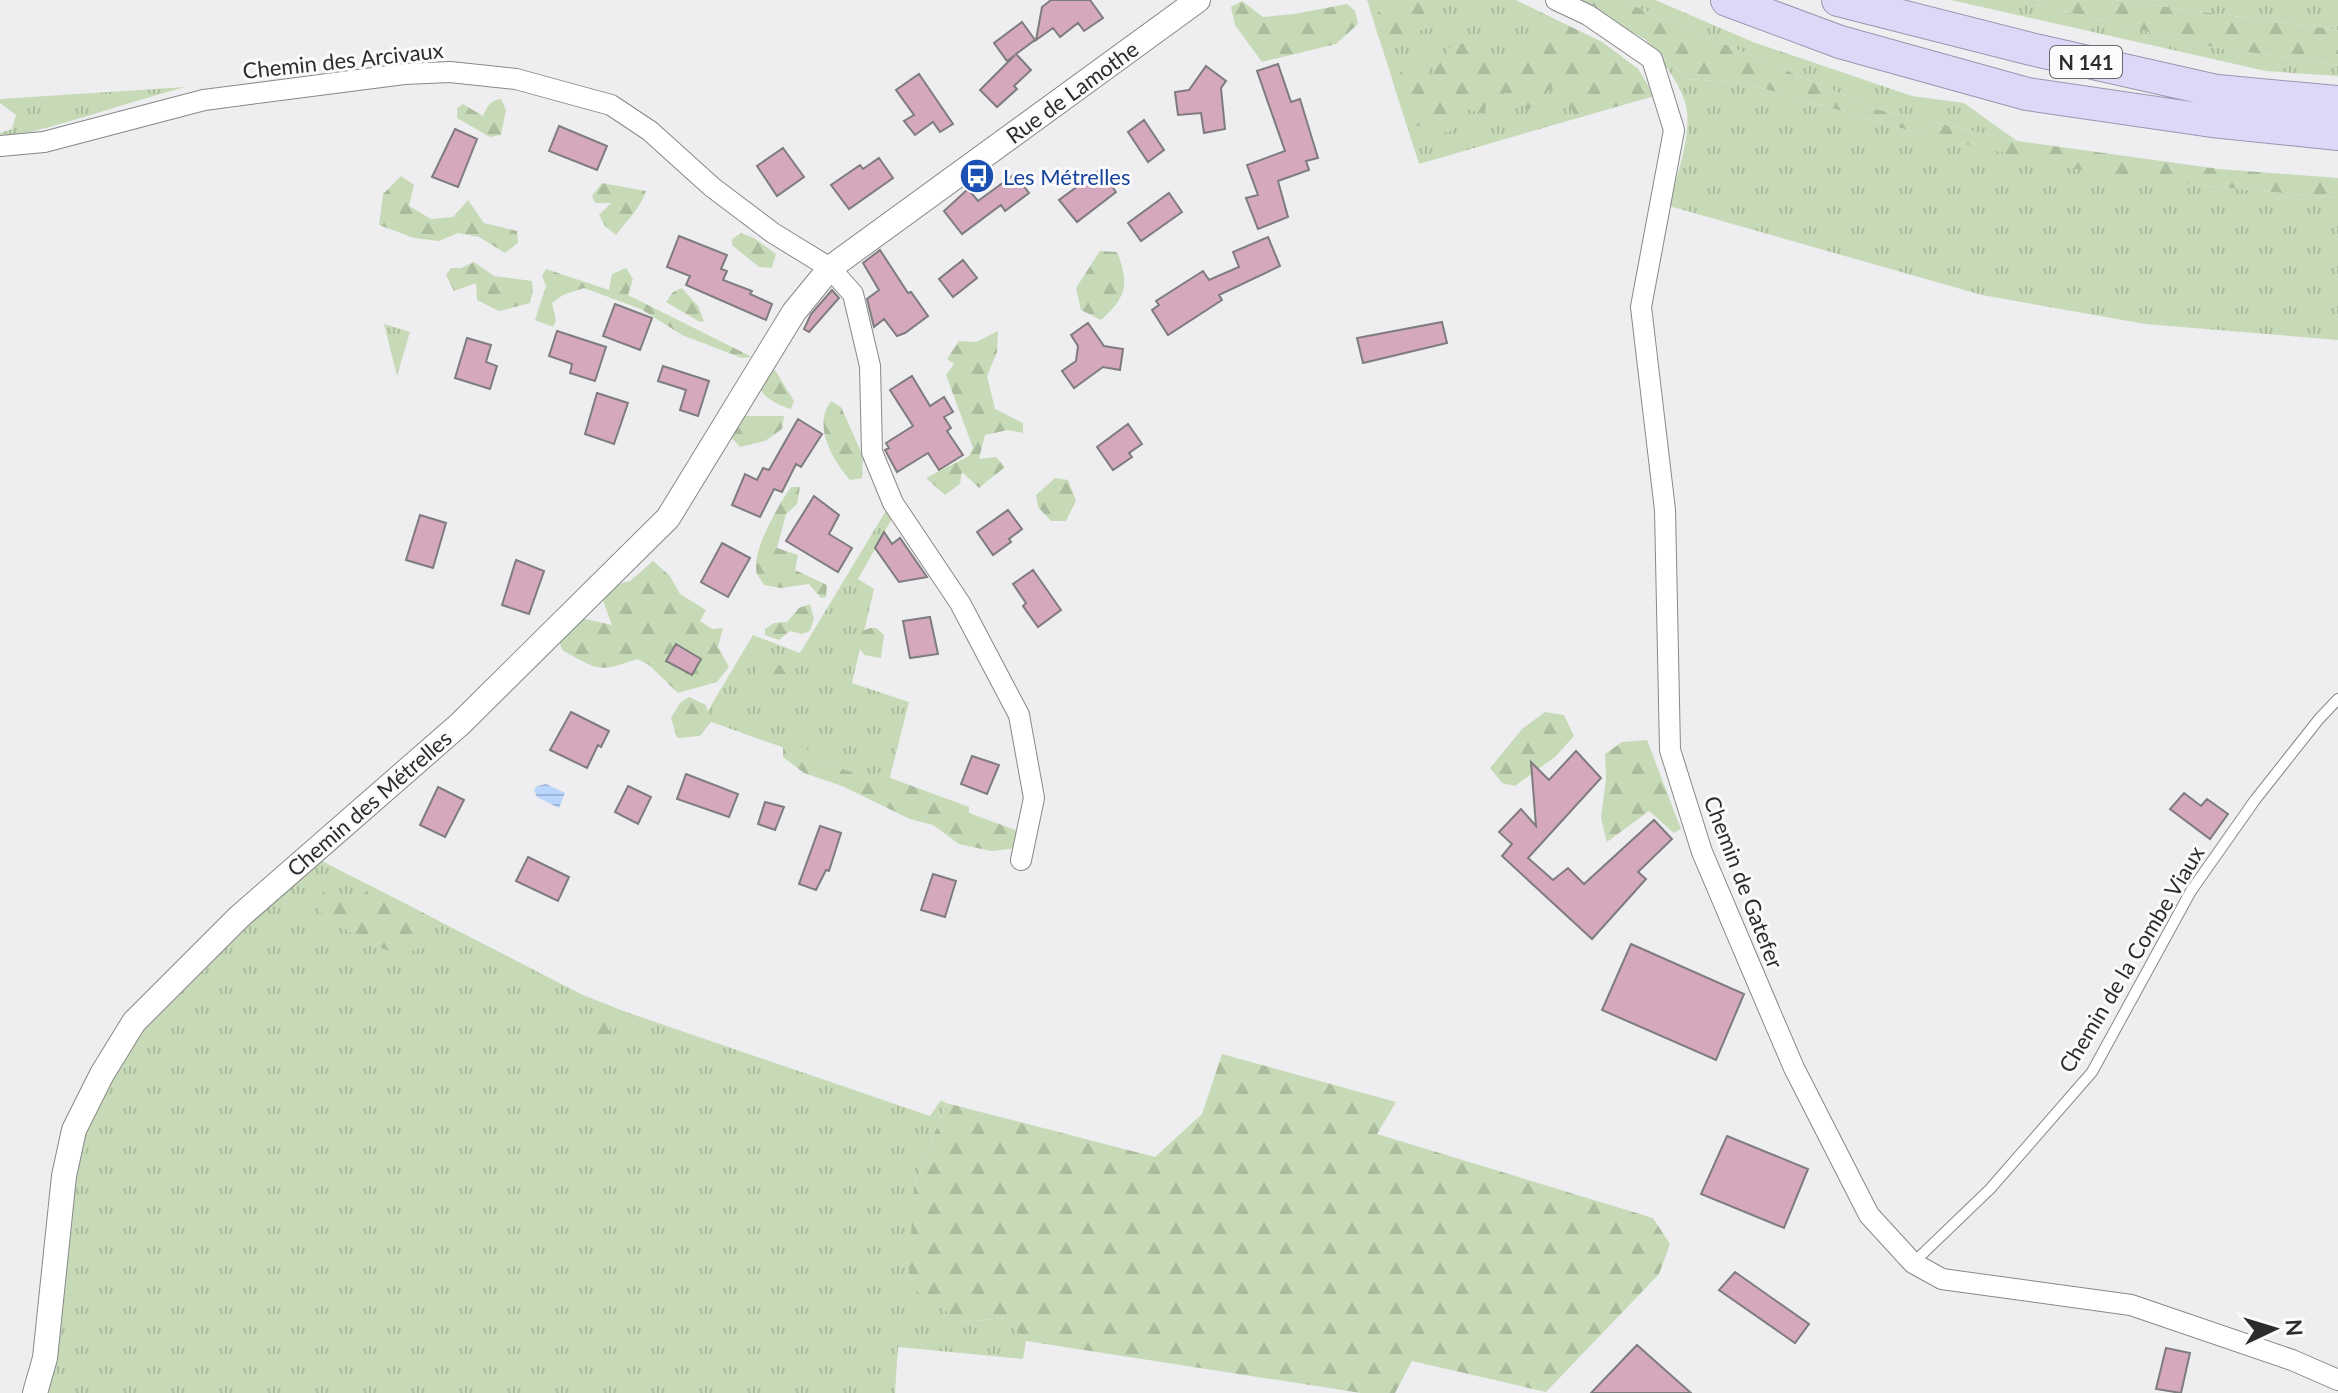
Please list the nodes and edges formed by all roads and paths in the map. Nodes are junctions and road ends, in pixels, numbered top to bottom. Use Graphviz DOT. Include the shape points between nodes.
graph roads {
  1 [pos="1198,0"];
  2 [pos="1556,0"];
  3 [pos="1727,0"];
  4 [pos="1838,0"];
  5 [pos="2338,102"];
  6 [pos="2338,134"];
  7 [pos="0,146"];
  8 [pos="830,268"];
  9 [pos="2338,699"];
  10 [pos="1021,860"];
  11 [pos="1913,1263"];
  12 [pos="2338,1380"];
  13 [pos="35,1393"];
  1 -- 8 [label="street, Rue de Lamothe"];
  2 -- 11 [label="street, Chemin de Gatefer" via="1652,59 1674,130 1641,307 1665,510 1670,750 1702,852 1794,1068 1869,1215"];
  3 -- 6 [label="highway, N 141" via="1840,42 2027,94"];
  4 -- 5 [label="highway, N 141" via="2217,91"];
  7 -- 8 [label="street, Chemin des Arcivaux" via="44,142 204,100 404,74 450,72 516,79 611,105 773,233"];
  8 -- 10 [label="street" via="853,294 870,366 872,452 893,503 960,603 1019,715 1034,798"];
  8 -- 13 [label="street, Chemin des Métrelles" via="794,312 668,518 460,724 239,917 134,1022 74,1130 64,1176 45,1358"];
  9 -- 11 [label="lane, Chemin de la Combe Viaux" via="2255,800 2191,891 2092,1072 1990,1189"];
  11 -- 12 [label="street, Chemin de Gatefer" via="1942,1279 2131,1305"];
}
